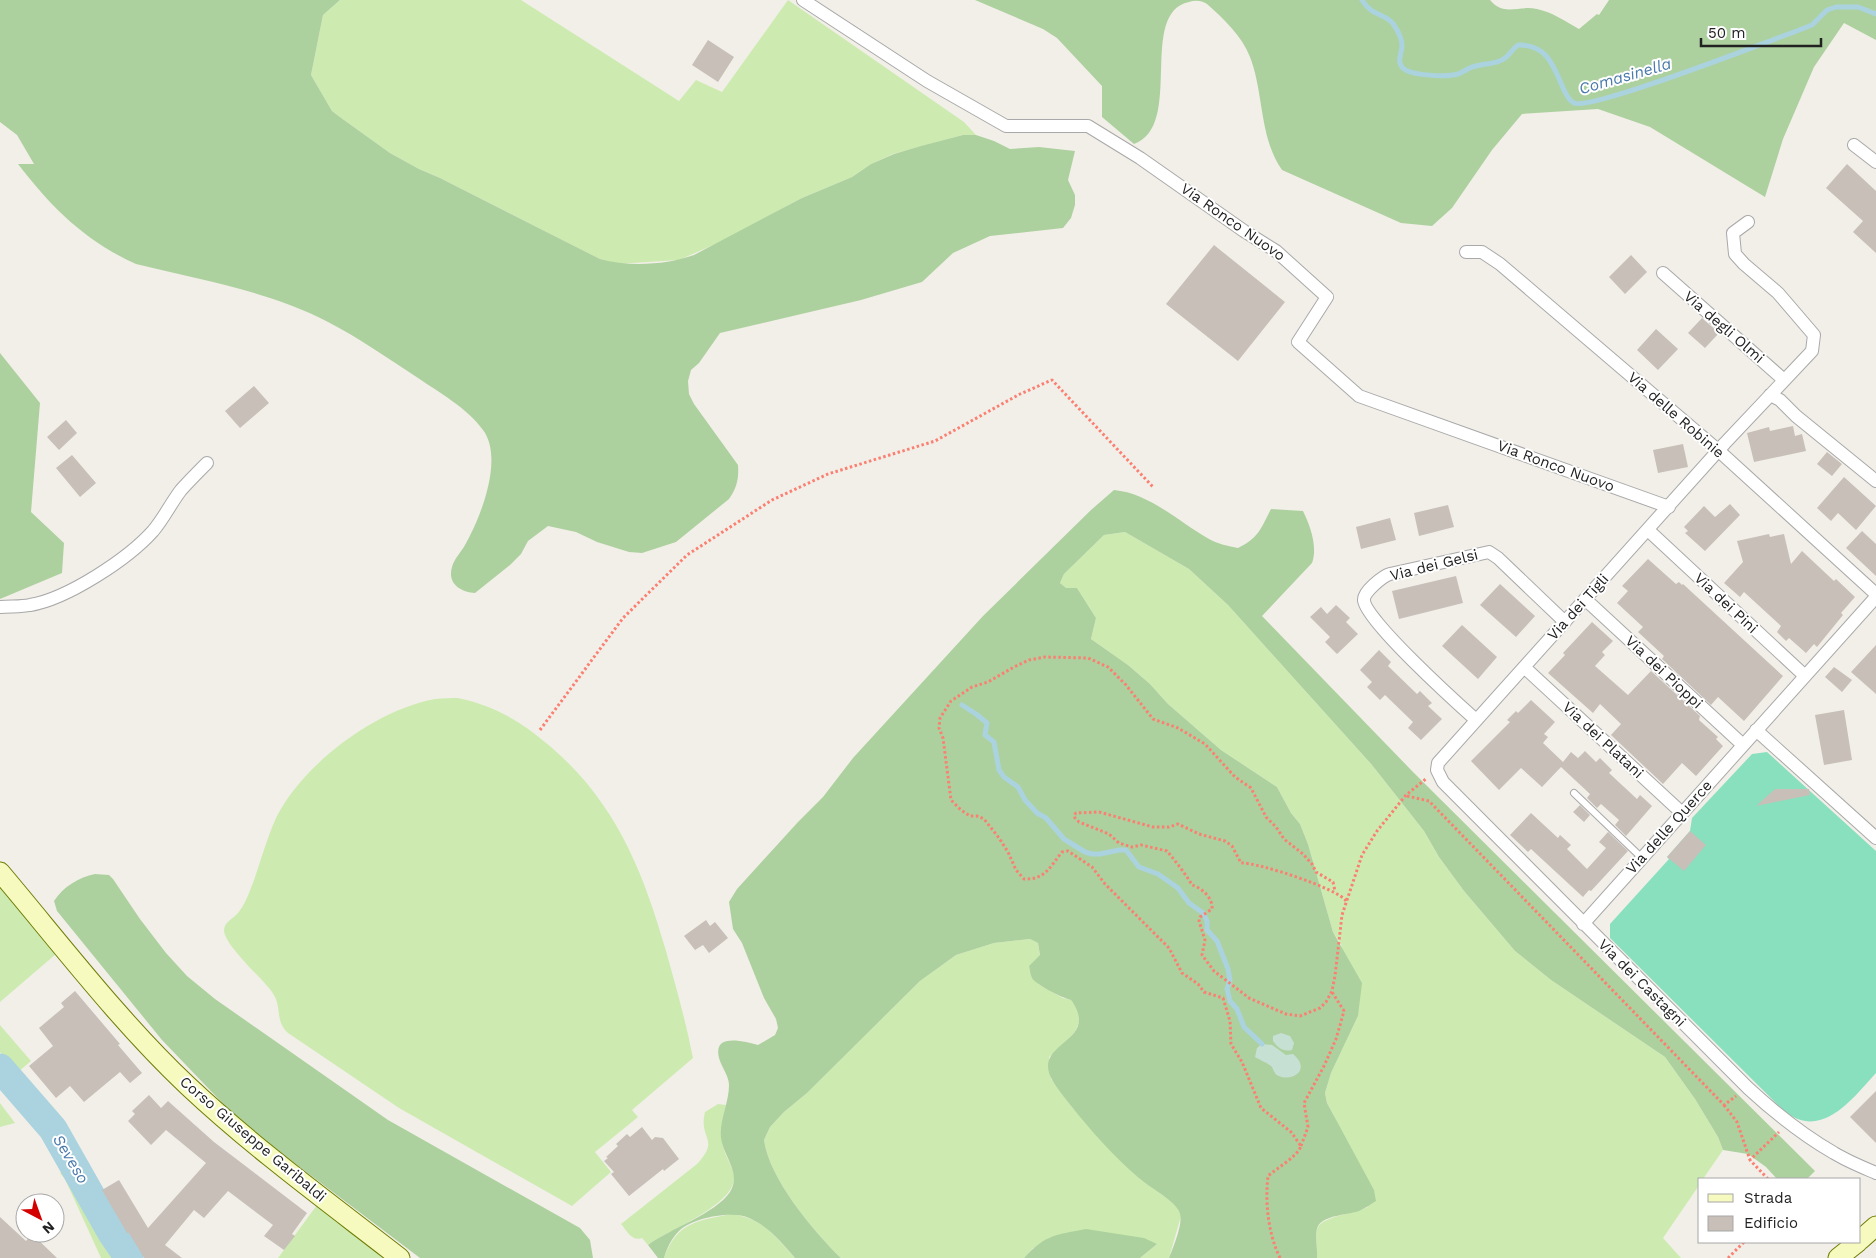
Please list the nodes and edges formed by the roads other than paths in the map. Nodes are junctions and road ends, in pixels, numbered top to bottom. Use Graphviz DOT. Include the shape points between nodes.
graph roads {
  1 [pos="803,0"];
  2 [pos="1854,145"];
  3 [pos="1876,162"];
  4 [pos="1748,222"];
  5 [pos="1466,252"];
  6 [pos="1663,273"];
  7 [pos="1784,380"];
  8 [pos="1770,395"];
  9 [pos="1719,451"];
  10 [pos="207,463"];
  11 [pos="1876,481"];
  12 [pos="1669,507"];
  13 [pos="1648,530"];
  14 [pos="1876,595"];
  15 [pos="1585,599"];
  16 [pos="0,606"];
  17 [pos="1565,622"];
  18 [pos="1524,667"];
  19 [pos="1805,676"];
  20 [pos="1476,720"];
  21 [pos="1756,730"];
  22 [pos="1743,745"];
  23 [pos="1438,767"];
  24 [pos="1574,793"];
  25 [pos="1682,813"];
  26 [pos="1876,838"];
  27 [pos="1642,858"];
  28 [pos="0,872"];
  29 [pos="1583,924"];
  30 [pos="1876,1173"];
  31 [pos="1876,1226"];
  32 [pos="1861,1239"];
  33 [pos="1857,1243"];
  34 [pos="400,1258"];
  35 [pos="1838,1258"];
  1 -- 12 [label="street, Via Ronco Nuovo" via="927,81 1006,126 1088,126 1159,170 1276,251 1327,296 1298,342 1359,396"];
  2 -- 3 [label="street"];
  4 -- 7 [label="street" via="1733,233 1735,254 1778,293 1814,336 1812,351"];
  5 -- 9 [label="street, Via delle Robinie" via="1482,252 1500,264"];
  6 -- 7 [label="street, Via degli Olmi"];
  7 -- 8 [label="street"];
  8 -- 9 [label="street"];
  8 -- 11 [label="street"];
  9 -- 12 [label="street, Via dei Tigli"];
  9 -- 14 [label="street, Via delle Robinie"];
  10 -- 16 [label="street" via="180,492 142,543 97,575 46,601"];
  12 -- 13 [label="street, Via dei Tigli"];
  13 -- 15 [label="street, Via dei Tigli"];
  13 -- 19 [label="street, Via dei Pini"];
  14 -- 19 [label="street, Via delle Querce"];
  15 -- 17 [label="street, Via dei Tigli"];
  15 -- 22 [label="street, Via dei Pioppi"];
  17 -- 18 [label="street, Via dei Tigli"];
  17 -- 20 [label="street, Via dei Gelsi" via="1489,552 1390,574 1365,594 1366,606 1391,639"];
  18 -- 20 [label="street, Via dei Tigli"];
  18 -- 25 [label="street, Via dei Platani"];
  19 -- 21 [label="street, Via delle Querce"];
  20 -- 23 [label="street, Via dei Tigli"];
  21 -- 22 [label="street, Via delle Querce"];
  21 -- 26 [label="street"];
  22 -- 25 [label="street, Via delle Querce"];
  23 -- 29 [label="street, Via dei Castagni" via="1443,782"];
  24 -- 27 [label="lane"];
  25 -- 27 [label="street, Via delle Querce"];
  27 -- 29 [label="street, Via delle Querce"];
  28 -- 34 [label="main road, Corso Giuseppe Garibaldi" via="142,1040 187,1085 237,1129"];
  29 -- 30 [label="street, Via dei Castagni" via="1748,1088 1788,1123 1836,1154"];
  31 -- 32 [label="main road"];
  33 -- 35 [label="main road"];
}
